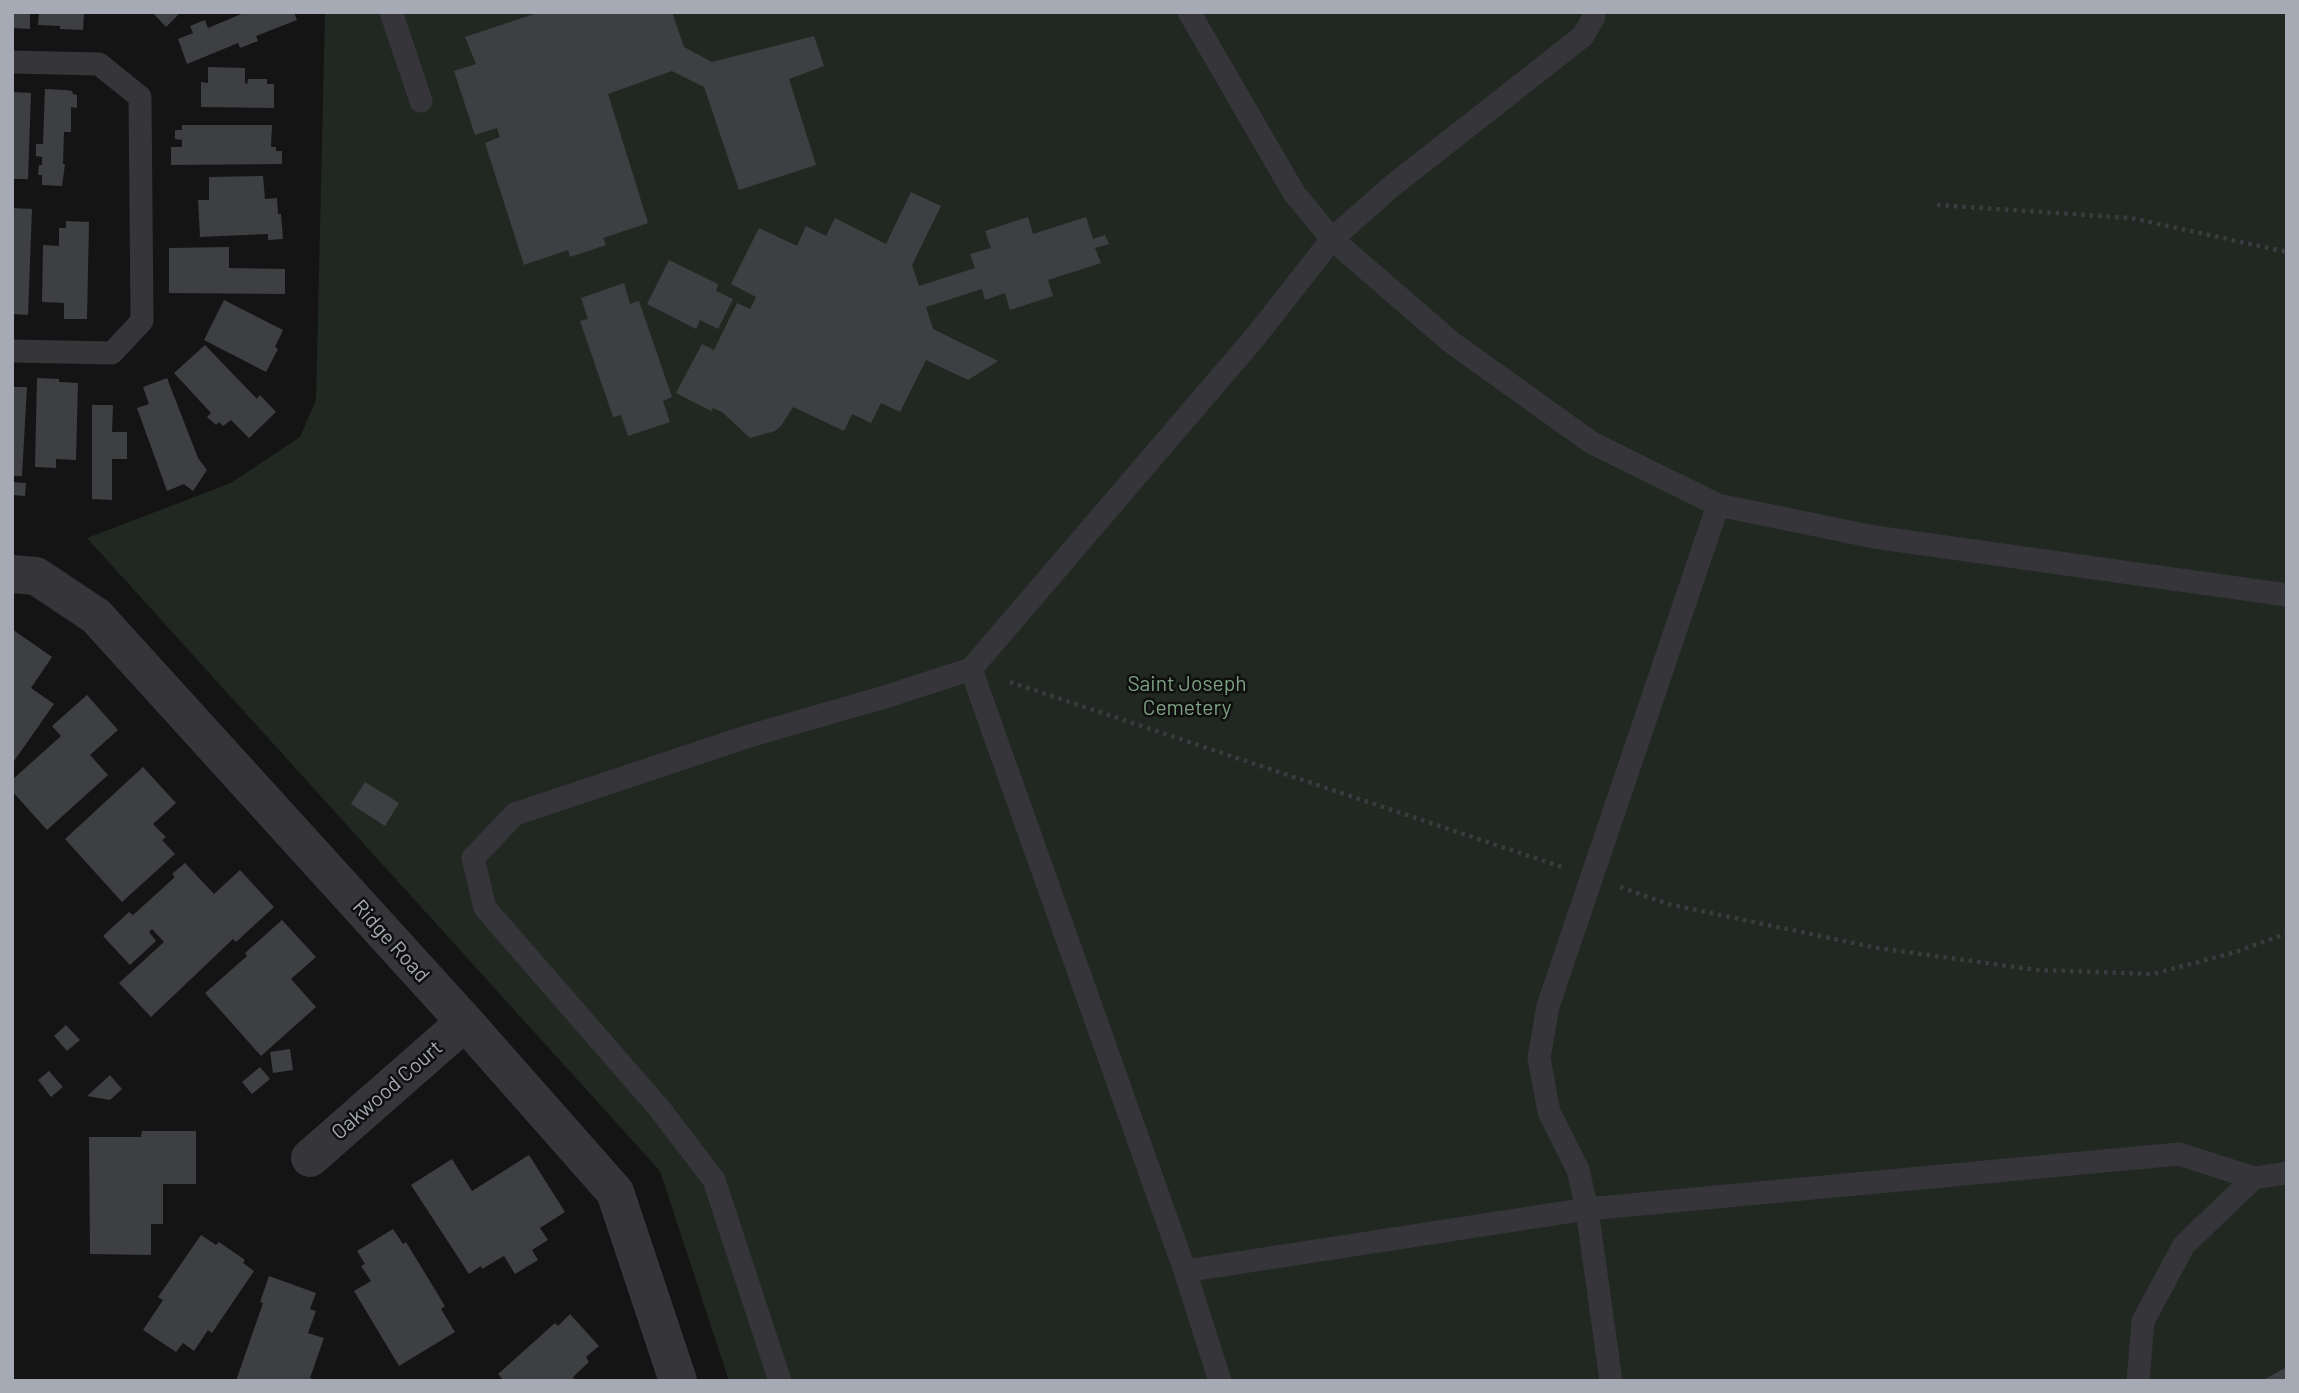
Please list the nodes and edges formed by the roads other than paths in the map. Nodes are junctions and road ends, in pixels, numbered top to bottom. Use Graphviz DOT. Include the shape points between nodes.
graph roads {
  1 [pos="391,12"];
  2 [pos="1189,12"];
  3 [pos="1592,12"];
  4 [pos="12,62"];
  5 [pos="421,101"];
  6 [pos="1332,239"];
  7 [pos="12,351"];
  8 [pos="1718,505"];
  9 [pos="12,574"];
  10 [pos="2287,595"];
  11 [pos="971,669"];
  12 [pos="465,1022"];
  13 [pos="310,1158"];
  14 [pos="2287,1173"];
  15 [pos="2254,1178"];
  16 [pos="1587,1209"];
  17 [pos="1185,1271"];
  18 [pos="678,1381"];
  19 [pos="780,1381"];
  20 [pos="1220,1381"];
  21 [pos="1611,1381"];
  22 [pos="2138,1381"];
  1 -- 5 [label="lane"];
  2 -- 6 [label="lane" via="1294,193"];
  3 -- 6 [label="lane" via="1594,17 1583,36"];
  4 -- 7 [label="lane" via="99,64 140,97 142,321 112,353"];
  6 -- 8 [label="lane" via="1451,342 1592,443"];
  6 -- 11 [label="lane" via="1256,336"];
  8 -- 10 [label="lane" via="1874,537"];
  8 -- 16 [label="lane" via="1548,1006 1539,1058 1549,1112 1578,1170"];
  9 -- 12 [label="street, Ridge Road" via="36,576 96,616"];
  11 -- 17 [label="lane"];
  11 -- 19 [label="lane" via="515,814 473,858 485,908 659,1108 714,1180"];
  12 -- 13 [label="street, Oakwood Court"];
  12 -- 18 [label="street, Ridge Road" via="615,1192"];
  14 -- 15 [label="lane"];
  15 -- 16 [label="lane" via="2179,1154"];
  15 -- 22 [label="lane" via="2184,1245 2143,1321"];
  16 -- 17 [label="lane"];
  16 -- 21 [label="lane"];
  17 -- 20 [label="lane"];
}
